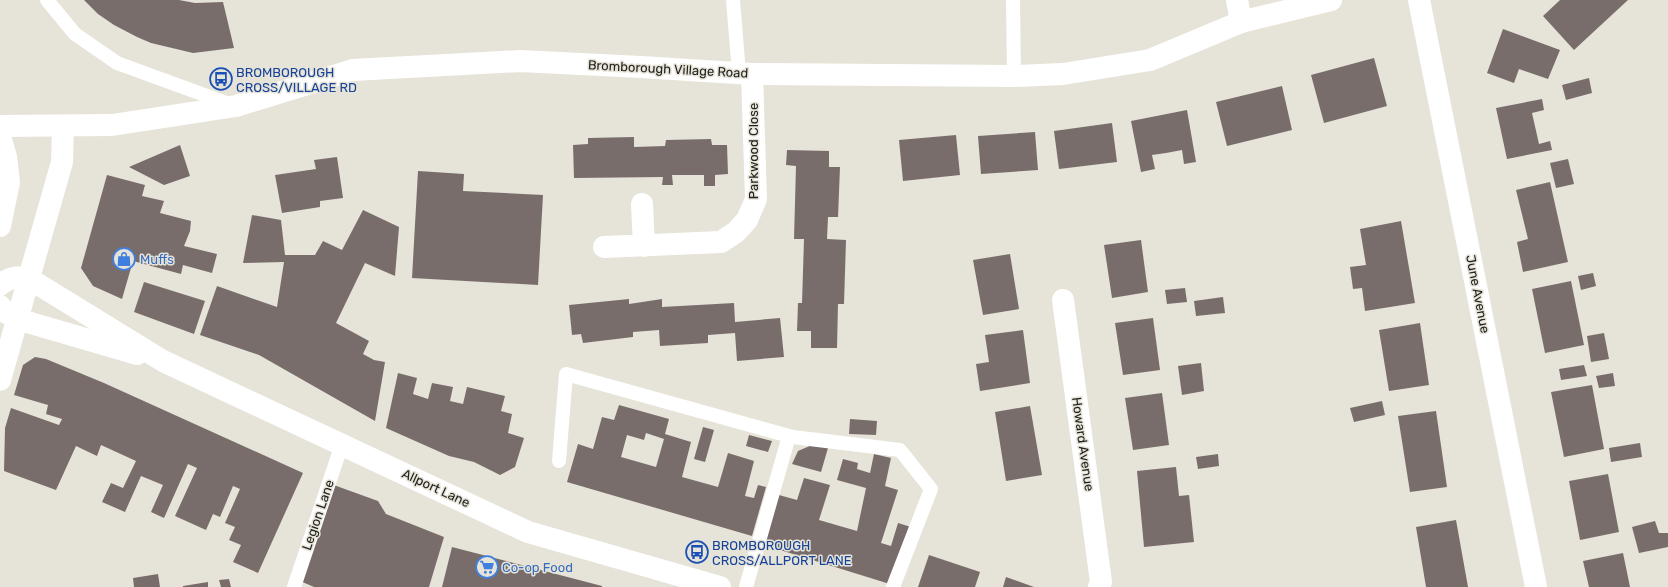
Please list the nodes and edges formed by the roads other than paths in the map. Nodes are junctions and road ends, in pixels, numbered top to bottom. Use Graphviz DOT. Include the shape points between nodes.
graph roads {
  1 [pos="47,0"];
  2 [pos="733,0"];
  3 [pos="1013,0"];
  4 [pos="1237,0"];
  5 [pos="1331,0"];
  6 [pos="1419,0"];
  7 [pos="1241,22"];
  8 [pos="745,74"];
  9 [pos="1014,76"];
  10 [pos="236,106"];
  11 [pos="0,126"];
  12 [pos="63,126"];
  13 [pos="0,136"];
  14 [pos="642,204"];
  15 [pos="0,226"];
  16 [pos="644,246"];
  17 [pos="604,247"];
  18 [pos="28,278"];
  19 [pos="0,285"];
  20 [pos="1063,300"];
  21 [pos="8,312"];
  22 [pos="163,361"];
  23 [pos="0,380"];
  24 [pos="789,436"];
  25 [pos="342,444"];
  26 [pos="559,461"];
  27 [pos="294,587"];
  28 [pos="720,587"];
  29 [pos="746,587"];
  30 [pos="893,587"];
  31 [pos="1099,587"];
  32 [pos="1536,587"];
  1 -- 10 [label="lane" via="75,34 117,63"];
  2 -- 8 [label="lane"];
  3 -- 9 [label="lane"];
  4 -- 7 [label="street"];
  5 -- 7 [label="street, Bromborough Village Road"];
  6 -- 32 [label="street, June Avenue"];
  7 -- 9 [label="street, Bromborough Village Road" via="1150,60 1063,74"];
  8 -- 9 [label="street, Bromborough Village Road"];
  8 -- 10 [label="street, Bromborough Village Road" via="520,61 353,70"];
  8 -- 16 [label="street, Parkwood Close" via="756,199 747,220 736,232 721,242"];
  10 -- 12 [label="street, Bromborough Village Road" via="112,125"];
  11 -- 12 [label="street, Bromborough Village Road"];
  12 -- 18 [label="street" via="62,162"];
  13 -- 15 [label="street" via="9,182"];
  14 -- 16 [label="street"];
  16 -- 17 [label="street, Parkwood Close"];
  18 -- 19 [label="street" via="20,276 6,280"];
  18 -- 21 [label="street"];
  18 -- 22 [label="street"];
  20 -- 31 [label="street, Howard Avenue" via="1101,582"];
  21 -- 22 [label="street"];
  21 -- 23 [label="street"];
  22 -- 25 [label="street, Allport Lane"];
  24 -- 26 [label="lane" via="566,374"];
  24 -- 29 [label="lane"];
  24 -- 30 [label="lane" via="900,450 931,489"];
  25 -- 27 [label="lane, Legion Lane"];
  25 -- 28 [label="street, Allport Lane" via="528,532"];
}
